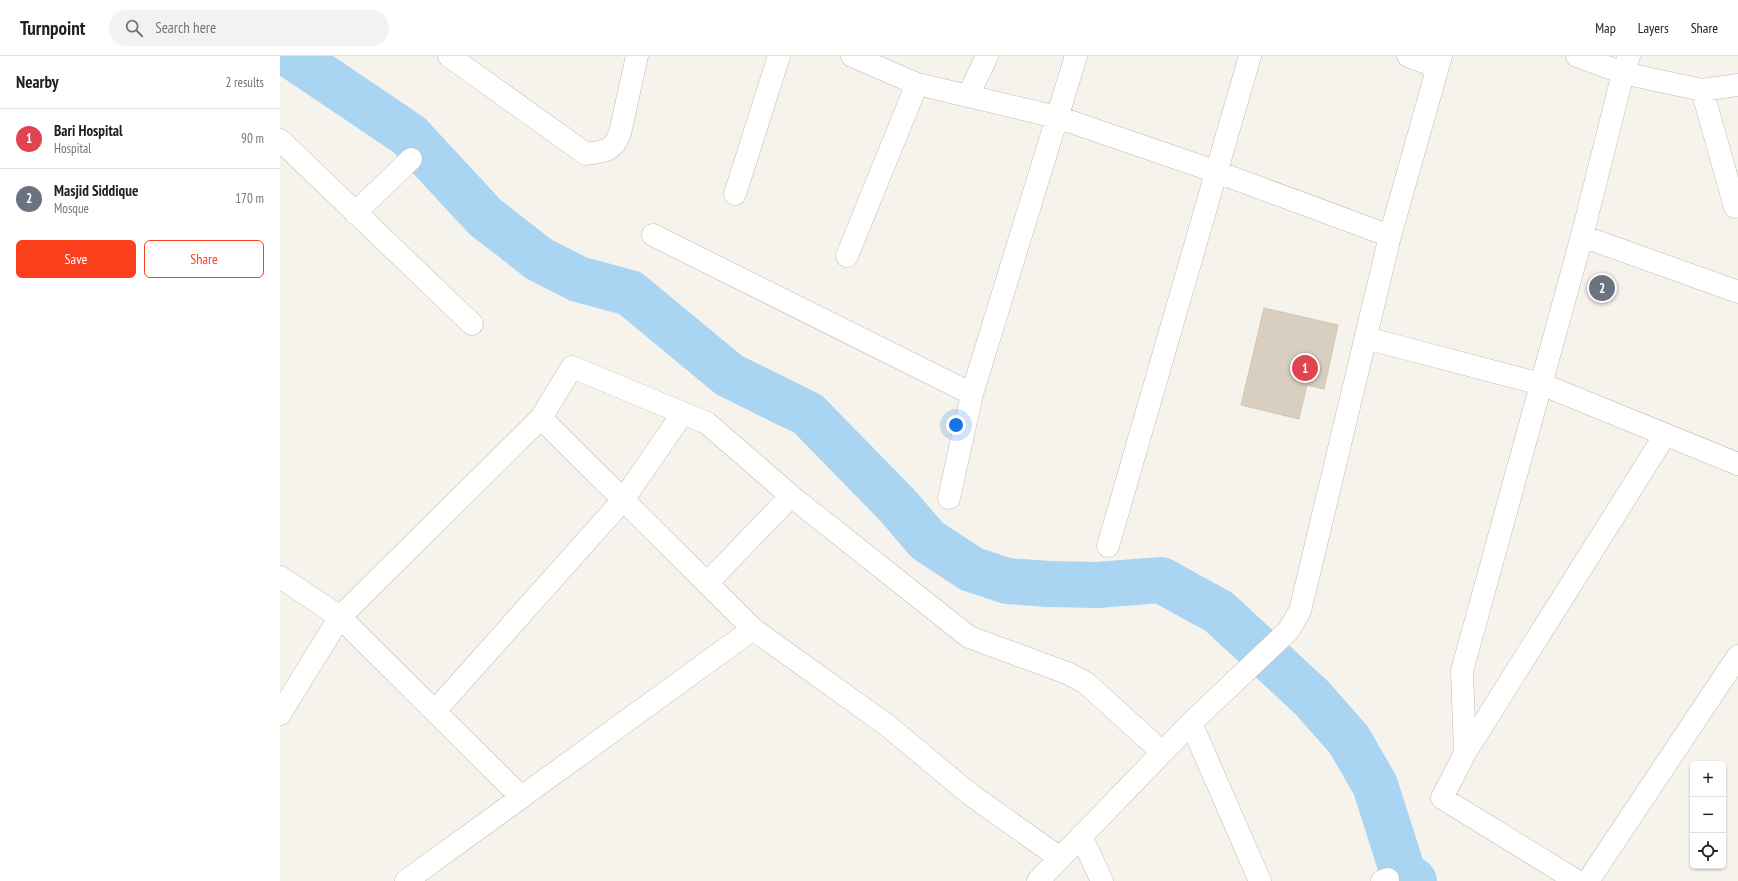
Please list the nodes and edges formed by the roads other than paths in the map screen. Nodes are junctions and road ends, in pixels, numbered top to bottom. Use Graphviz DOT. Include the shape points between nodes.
graph roads {
  1 [pos="637,56"];
  2 [pos="779,56"];
  3 [pos="852,56"];
  4 [pos="987,56"];
  5 [pos="1076,56"];
  6 [pos="1250,56"];
  7 [pos="1408,56"];
  8 [pos="1577,56"];
  9 [pos="460,59"];
  10 [pos="1439,62"];
  11 [pos="1626,64"];
  12 [pos="917,84"];
  13 [pos="1738,85"];
  14 [pos="1702,90"];
  15 [pos="968,96"];
  16 [pos="1057,117"];
  17 [pos="280,140"];
  18 [pos="411,159"];
  19 [pos="1218,172"];
  20 [pos="734,194"];
  21 [pos="1735,207"];
  22 [pos="355,213"];
  23 [pos="653,236"];
  24 [pos="1390,236"];
  25 [pos="1582,236"];
  26 [pos="847,256"];
  27 [pos="1738,292"];
  28 [pos="472,324"];
  29 [pos="1366,338"];
  30 [pos="1541,384"];
  31 [pos="972,394"];
  32 [pos="683,414"];
  33 [pos="540,418"];
  34 [pos="1665,435"];
  35 [pos="1738,464"];
  36 [pos="791,496"];
  37 [pos="949,498"];
  38 [pos="623,500"];
  39 [pos="1108,546"];
  40 [pos="280,577"];
  41 [pos="707,583"];
  42 [pos="340,616"];
  43 [pos="753,629"];
  44 [pos="1738,656"];
  45 [pos="435,711"];
  46 [pos="280,714"];
  47 [pos="1190,723"];
  48 [pos="1162,752"];
  49 [pos="1465,753"];
  50 [pos="521,797"];
  51 [pos="1081,836"];
  52 [pos="1060,858"];
  53 [pos="406,881"];
  54 [pos="1038,881"];
  55 [pos="1102,881"];
  56 [pos="1260,881"];
  57 [pos="1577,881"];
  58 [pos="1588,881"];
  1 -- 9 [label="street" via="616,144 605,151 586,154"];
  2 -- 20 [label="street"];
  3 -- 12 [label="street"];
  4 -- 15 [label="street"];
  5 -- 16 [label="street"];
  6 -- 19 [label="street"];
  7 -- 10 [label="street"];
  8 -- 11 [label="street"];
  10 -- 24 [label="street"];
  11 -- 14 [label="street"];
  11 -- 25 [label="street"];
  12 -- 15 [label="street"];
  12 -- 26 [label="street"];
  13 -- 14 [label="street"];
  14 -- 21 [label="street"];
  15 -- 16 [label="street"];
  16 -- 19 [label="street"];
  16 -- 31 [label="street"];
  17 -- 22 [label="street"];
  18 -- 22 [label="street"];
  19 -- 24 [label="street"];
  19 -- 39 [label="street"];
  22 -- 28 [label="street"];
  23 -- 31 [label="street"];
  24 -- 29 [label="street"];
  25 -- 27 [label="street"];
  25 -- 30 [label="street"];
  29 -- 30 [label="street"];
  29 -- 47 [label="street" via="1300,611 1288,631"];
  30 -- 34 [label="street"];
  30 -- 49 [label="street" via="1462,671"];
  31 -- 37 [label="street"];
  32 -- 33 [label="street" via="572,367"];
  32 -- 36 [label="street" via="706,423"];
  32 -- 38 [label="street"];
  33 -- 38 [label="street"];
  33 -- 42 [label="street"];
  34 -- 35 [label="street"];
  34 -- 49 [label="street"];
  36 -- 41 [label="street"];
  36 -- 48 [label="street" via="969,637 1067,673 1086,684"];
  38 -- 41 [label="street"];
  38 -- 45 [label="street"];
  40 -- 42 [label="street"];
  41 -- 43 [label="street"];
  42 -- 45 [label="street"];
  42 -- 46 [label="street"];
  43 -- 50 [label="street"];
  43 -- 52 [label="street" via="888,726 972,795"];
  44 -- 58 [label="street"];
  45 -- 50 [label="street"];
  47 -- 48 [label="street"];
  47 -- 56 [label="street"];
  48 -- 51 [label="street"];
  49 -- 57 [label="street" via="1442,798"];
  50 -- 53 [label="street"];
  51 -- 52 [label="street"];
  51 -- 55 [label="street"];
  52 -- 54 [label="street"];
}
